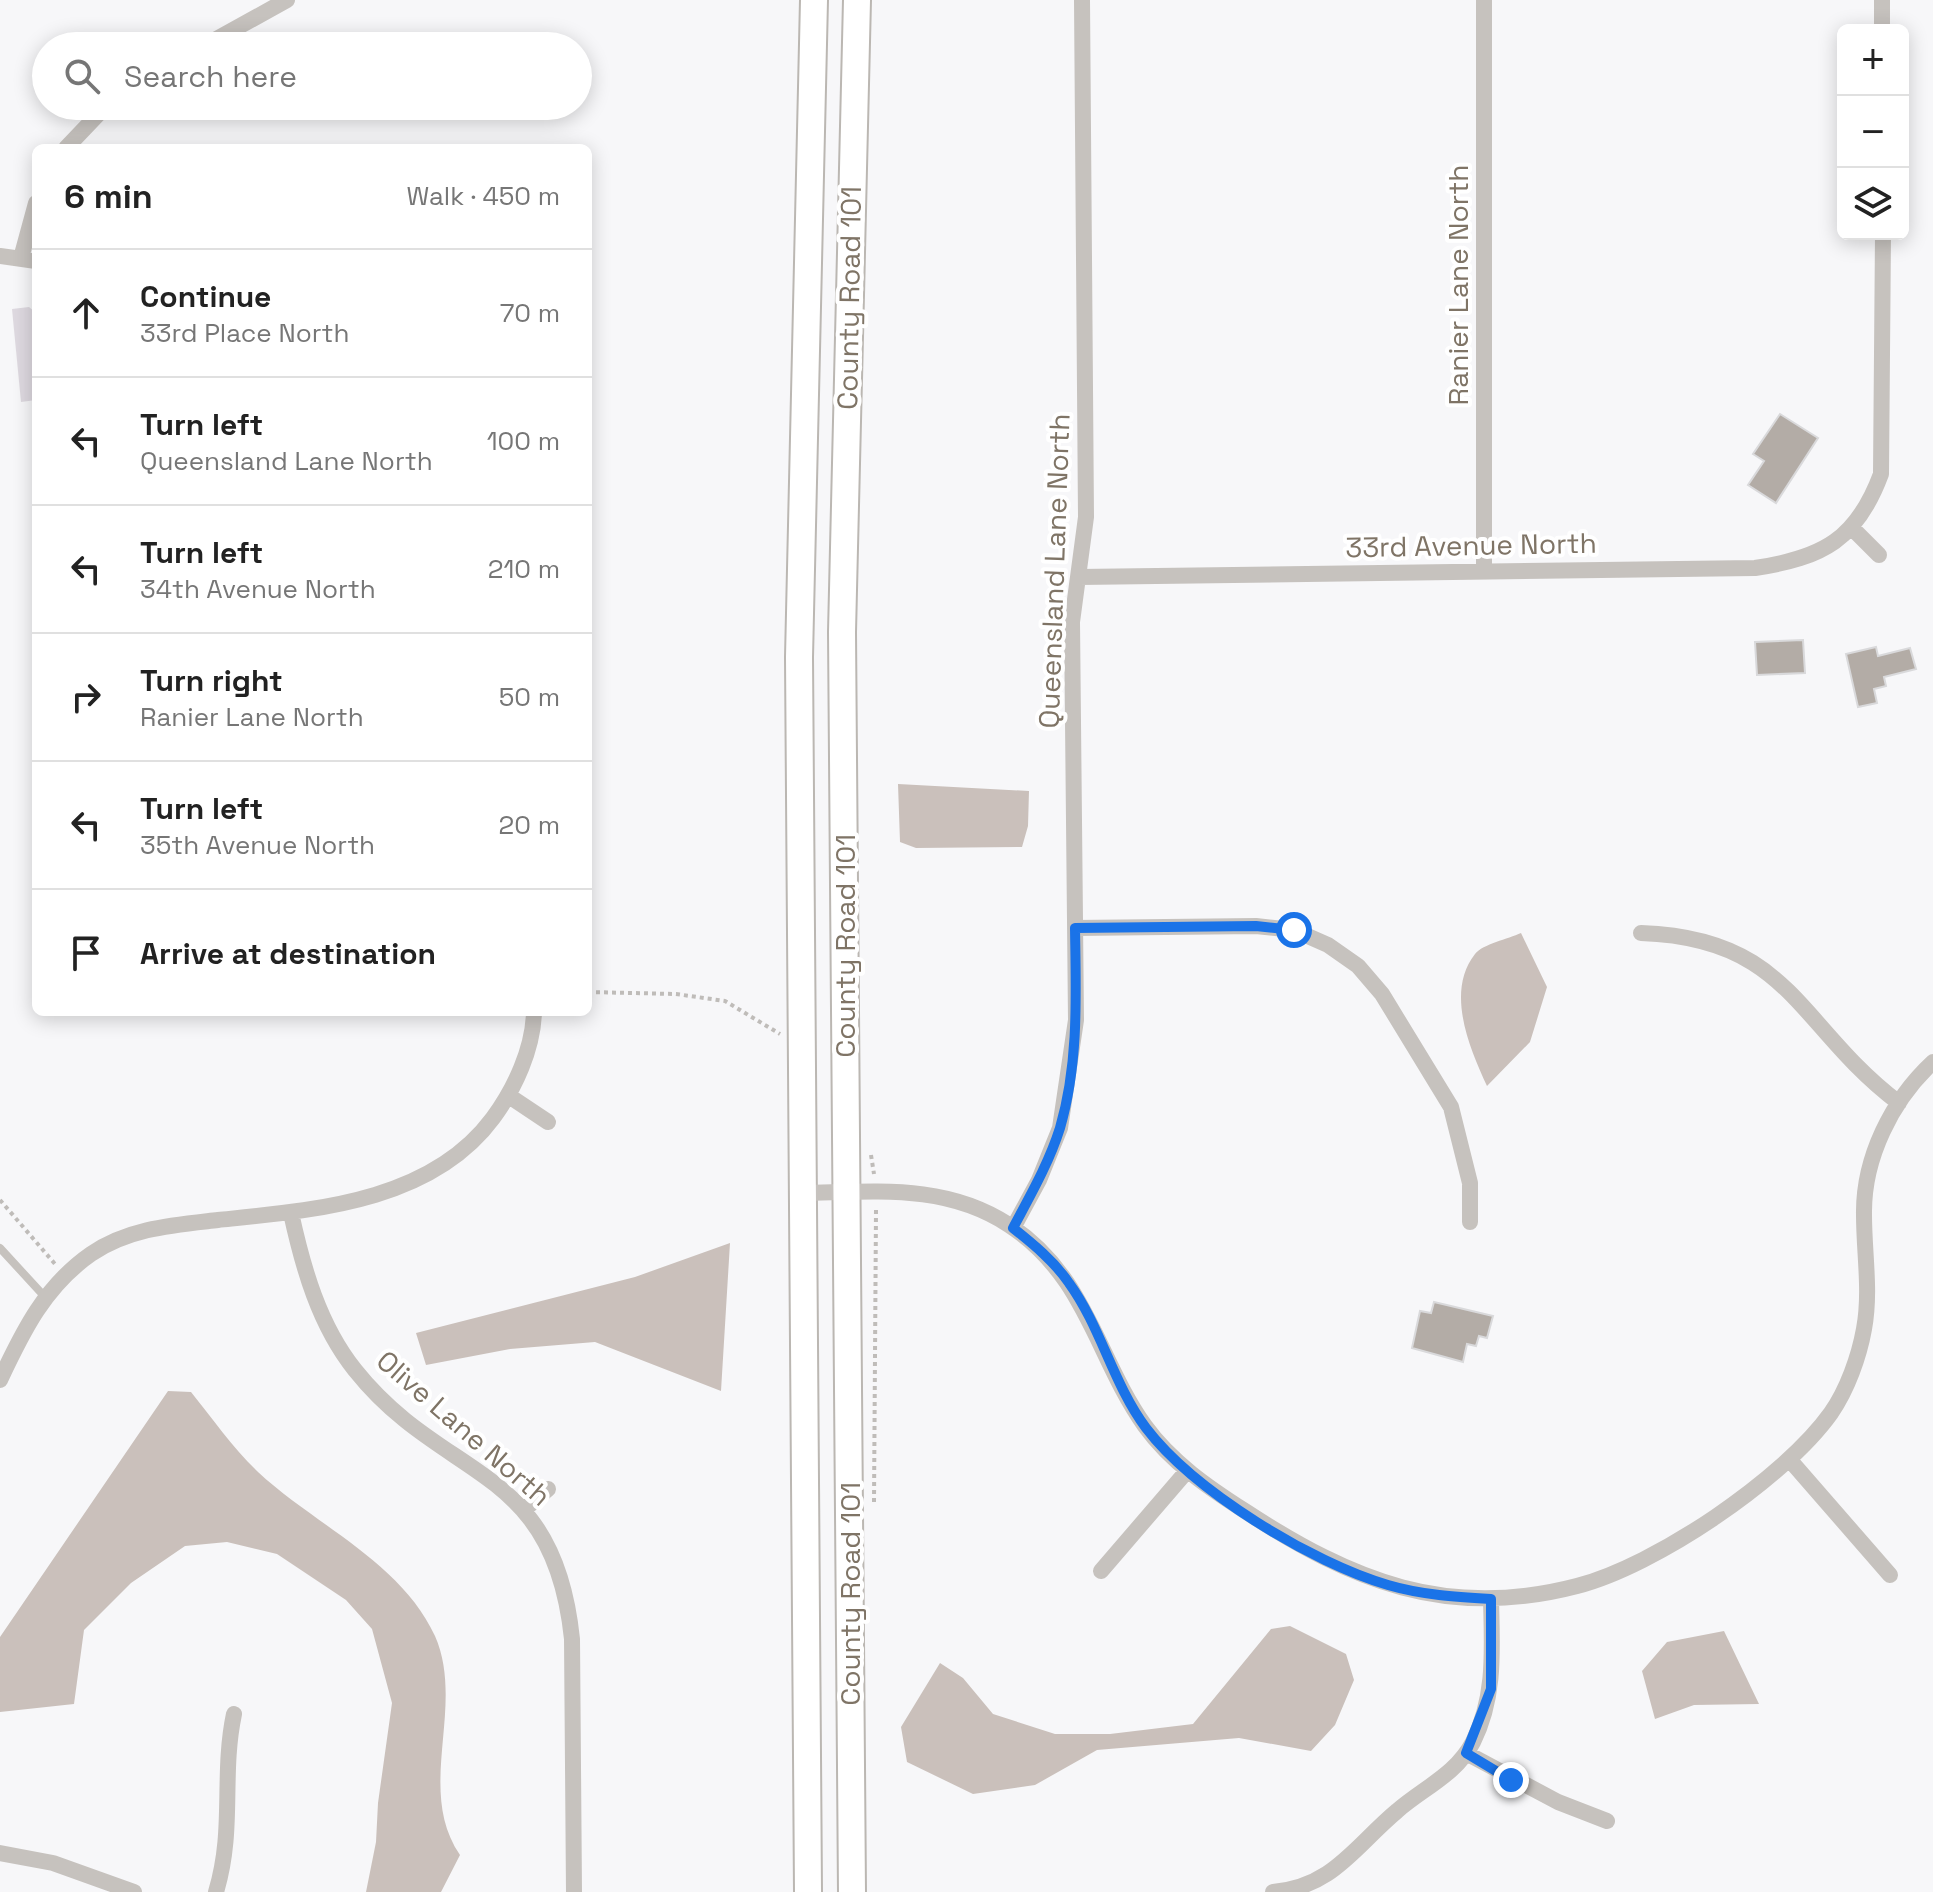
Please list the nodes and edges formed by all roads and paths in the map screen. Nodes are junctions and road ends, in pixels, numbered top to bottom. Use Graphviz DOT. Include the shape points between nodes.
graph roads {
  1 [pos="287,0"];
  2 [pos="814,0"];
  3 [pos="857,0"];
  4 [pos="1082,0"];
  5 [pos="1484,0"];
  6 [pos="1882,0"];
  7 [pos="1882,24"];
  8 [pos="229,32"];
  9 [pos="93,120"];
  10 [pos="70,144"];
  11 [pos="32,235"];
  12 [pos="1883,240"];
  13 [pos="0,256"];
  14 [pos="29,259"];
  15 [pos="1852,528"];
  16 [pos="1879,555"];
  17 [pos="1484,570"];
  18 [pos="1079,577"];
  19 [pos="1075,928"];
  20 [pos="1641,933"];
  21 [pos="592,992"];
  22 [pos="534,1016"];
  23 [pos="781,1035"];
  24 [pos="1933,1062"];
  25 [pos="509,1096"];
  26 [pos="1899,1103"];
  27 [pos="548,1122"];
  28 [pos="871,1153"];
  29 [pos="876,1189"];
  30 [pos="847,1192"];
  31 [pos="802,1193"];
  32 [pos="0,1200"];
  33 [pos="291,1213"];
  34 [pos="1470,1222"];
  35 [pos="1013,1228"];
  36 [pos="0,1248"];
  37 [pos="64,1275"];
  38 [pos="45,1297"];
  39 [pos="0,1380"];
  40 [pos="1789,1459"];
  41 [pos="1187,1471"];
  42 [pos="548,1489"];
  43 [pos="525,1509"];
  44 [pos="874,1512"];
  45 [pos="1101,1571"];
  46 [pos="1890,1575"];
  47 [pos="1491,1599"];
  48 [pos="234,1714"];
  49 [pos="1466,1753"];
  50 [pos="1607,1821"];
  51 [pos="0,1853"];
  52 [pos="134,1892"];
  53 [pos="216,1892"];
  54 [pos="574,1892"];
  55 [pos="808,1892"];
  56 [pos="852,1892"];
  57 [pos="1273,1892"];
  1 -- 8 [label="street"];
  2 -- 31 [label="main road, County Road 101" via="799,657"];
  3 -- 30 [label="main road, County Road 101" via="842,632"];
  4 -- 18 [label="street, Queensland Lane North" via="1086,517"];
  5 -- 17 [label="street, Ranier Lane North"];
  6 -- 7 [label="street"];
  9 -- 10 [label="street"];
  11 -- 14 [label="street"];
  12 -- 15 [label="street" via="1881,474"];
  13 -- 14 [label="street"];
  15 -- 16 [label="street"];
  15 -- 17 [label="street, 33rd Avenue North" via="1815,554 1755,568"];
  17 -- 18 [label="street, 33rd Avenue North"];
  18 -- 19 [label="street, Queensland Lane North" via="1072,622"];
  19 -- 34 [label="street" via="1294,930 1358,966 1382,994 1451,1107 1470,1183"];
  19 -- 35 [label="street, Queensland Lane North" via="1076,1020 1060,1128"];
  20 -- 26 [label="street" via="1695,938 1757,963 1789,988 1867,1079"];
  21 -- 23 [label="path" via="725,1001"];
  22 -- 25 [label="street"];
  24 -- 26 [label="street"];
  25 -- 27 [label="street"];
  25 -- 33 [label="street" via="454,1160 374,1196"];
  26 -- 40 [label="street" via="1882,1131 1869,1171 1864,1334 1832,1411"];
  28 -- 29 [label="path"];
  29 -- 30 [label="street"];
  29 -- 35 [label="street" via="928,1193 970,1205"];
  29 -- 44 [label="path"];
  30 -- 31 [label="street"];
  30 -- 56 [label="main road, County Road 101"];
  31 -- 55 [label="main road, County Road 101"];
  32 -- 37 [label="path"];
  33 -- 37 [label="street" via="162,1226 126,1235"];
  33 -- 43 [label="street, Olive Lane North" via="312,1291 355,1370 387,1403"];
  35 -- 41 [label="street" via="1069,1282 1146,1427"];
  36 -- 38 [label="lane"];
  37 -- 38 [label="street"];
  38 -- 39 [label="street"];
  40 -- 46 [label="street"];
  40 -- 47 [label="street" via="1648,1559 1549,1593"];
  41 -- 45 [label="street"];
  41 -- 47 [label="street" via="1339,1567 1389,1586"];
  42 -- 43 [label="street"];
  43 -- 54 [label="street, Olive Lane North" via="557,1563 568,1600"];
  47 -- 49 [label="street" via="1491,1689"];
  48 -- 53 [label="street" via="226,1752 228,1838"];
  49 -- 50 [label="street" via="1546,1797"];
  49 -- 57 [label="street" via="1449,1773 1397,1810 1346,1862 1320,1879"];
  51 -- 52 [label="street" via="53,1863"];
}
